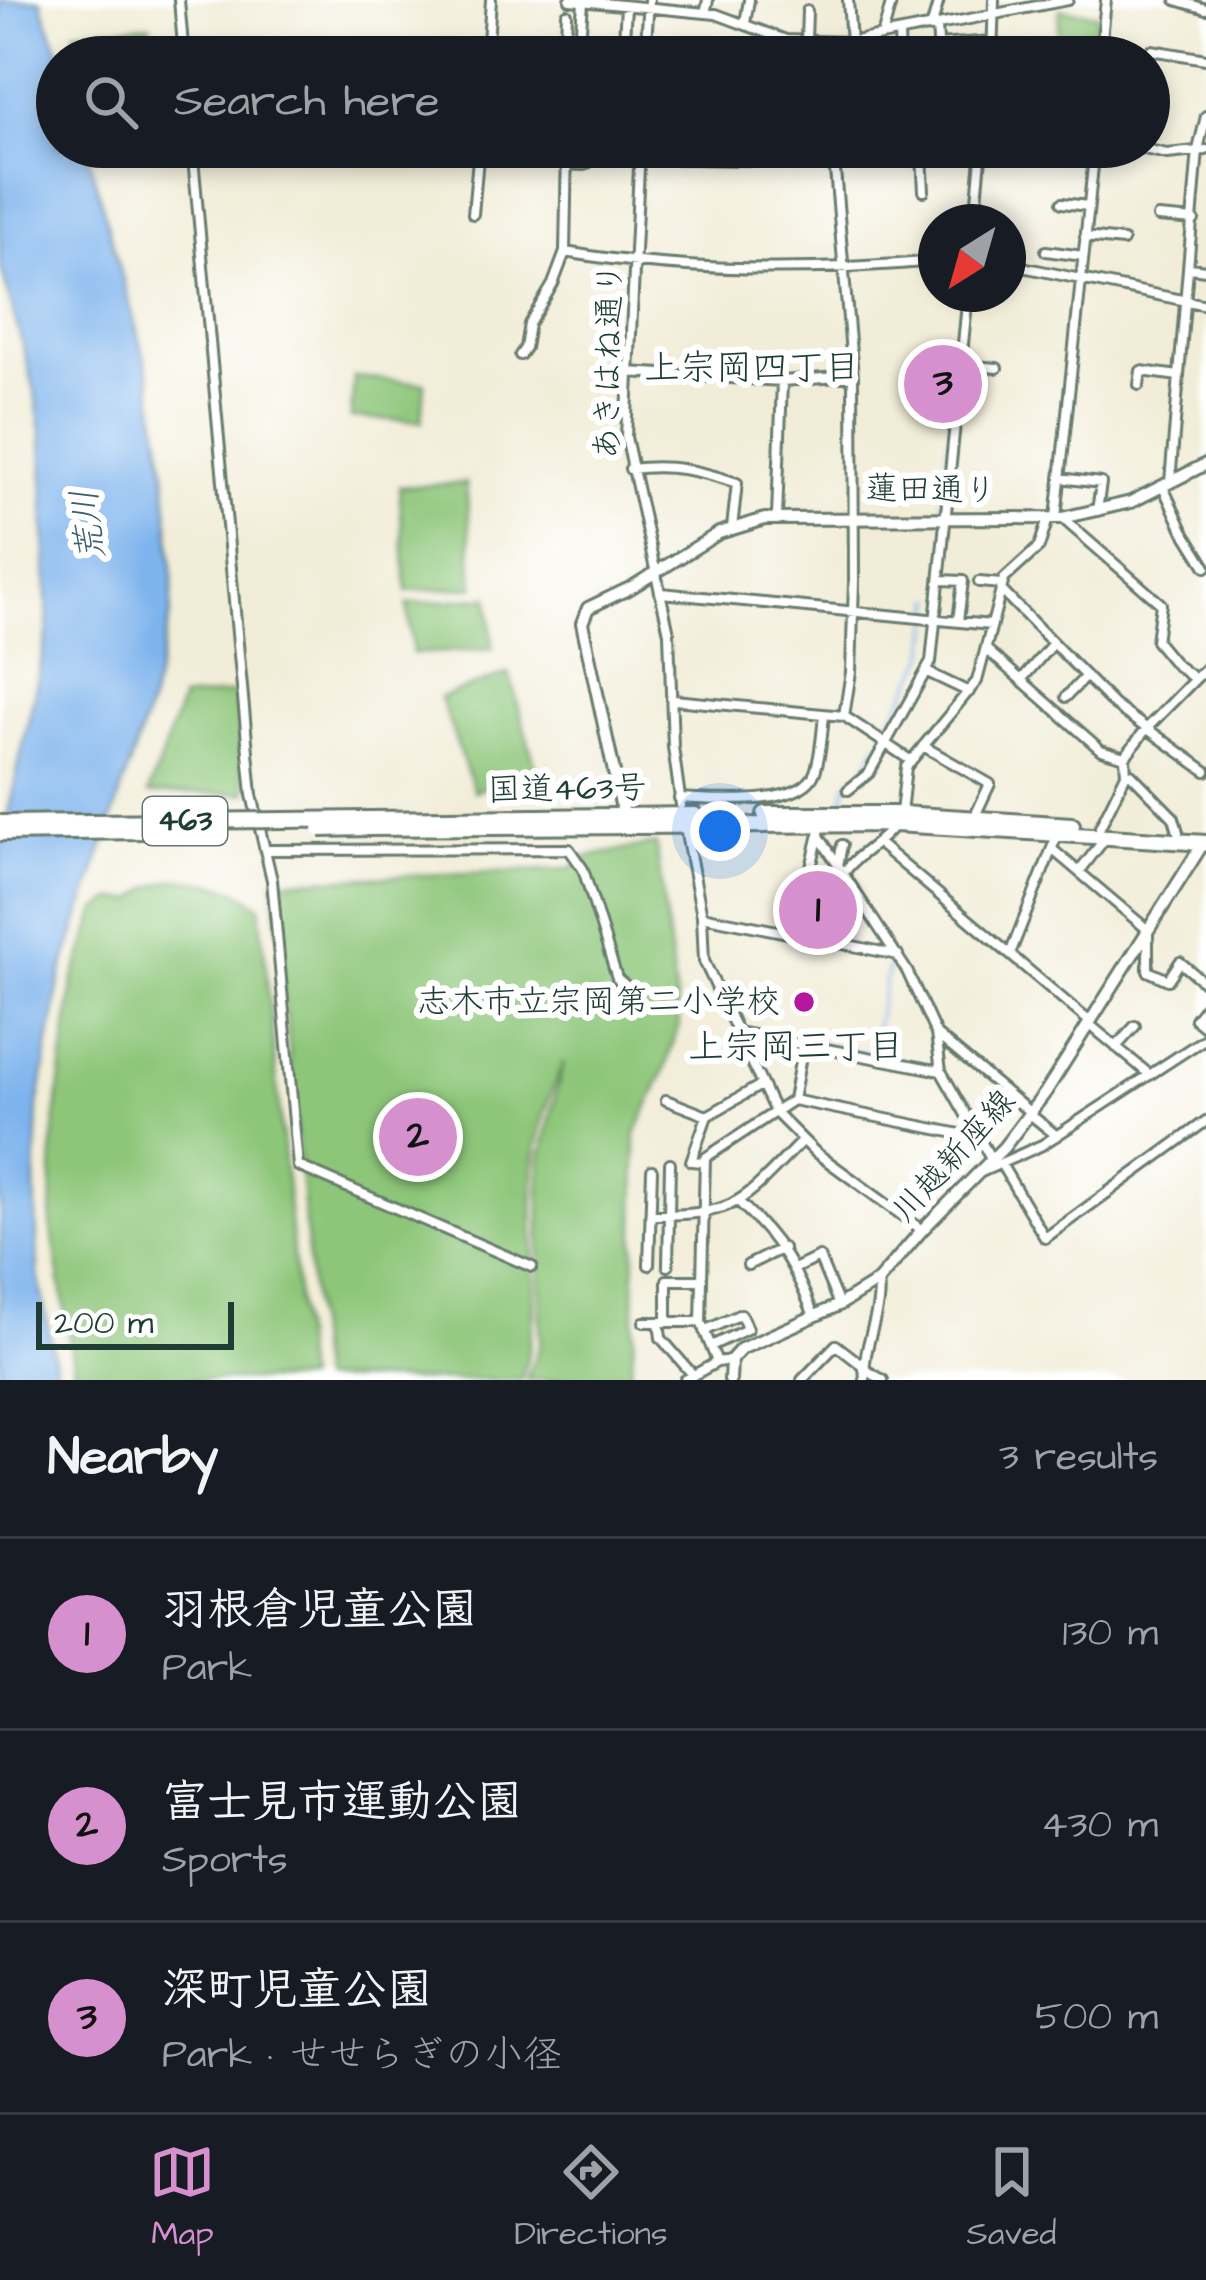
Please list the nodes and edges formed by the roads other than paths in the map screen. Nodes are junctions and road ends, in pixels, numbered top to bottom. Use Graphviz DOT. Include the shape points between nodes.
graph roads {
  1 [pos="179,0"];
  2 [pos="491,0"];
  3 [pos="570,0"];
  4 [pos="708,0"];
  5 [pos="749,0"];
  6 [pos="848,0"];
  7 [pos="892,0"];
  8 [pos="922,0"];
  9 [pos="994,0"];
  10 [pos="1005,0"];
  11 [pos="1068,0"];
  12 [pos="1106,0"];
  13 [pos="1176,0"];
  14 [pos="583,2"];
  15 [pos="938,2"];
  16 [pos="649,4"];
  17 [pos="672,5"];
  18 [pos="626,6"];
  19 [pos="1206,9"];
  20 [pos="807,11"];
  21 [pos="705,13"];
  22 [pos="567,14"];
  23 [pos="997,16"];
  24 [pos="746,23"];
  25 [pos="934,27"];
  26 [pos="899,34"];
  27 [pos="182,36"];
  28 [pos="488,36"];
  29 [pos="566,36"];
  30 [pos="581,36"];
  31 [pos="624,36"];
  32 [pos="647,36"];
  33 [pos="774,36"];
  34 [pos="804,36"];
  35 [pos="850,36"];
  36 [pos="882,36"];
  37 [pos="936,36"];
  38 [pos="995,36"];
  39 [pos="1102,36"];
  40 [pos="1170,53"];
  41 [pos="1206,59"];
  42 [pos="1206,116"];
  43 [pos="1202,150"];
  44 [pos="1170,154"];
  45 [pos="194,168"];
  46 [pos="477,168"];
  47 [pos="566,168"];
  48 [pos="639,168"];
  49 [pos="833,168"];
  50 [pos="926,168"];
  51 [pos="979,168"];
  52 [pos="1092,168"];
  53 [pos="924,191"];
  54 [pos="1062,203"];
  55 [pos="976,204"];
  56 [pos="1088,206"];
  57 [pos="473,214"];
  58 [pos="1158,217"];
  59 [pos="1194,220"];
  60 [pos="1085,237"];
  61 [pos="1123,241"];
  62 [pos="1046,251"];
  63 [pos="565,252"];
  64 [pos="1083,256"];
  65 [pos="918,263"];
  66 [pos="634,264"];
  67 [pos="1026,266"];
  68 [pos="1190,268"];
  69 [pos="843,269"];
  70 [pos="1206,270"];
  71 [pos="1081,275"];
  72 [pos="1186,297"];
  73 [pos="1206,305"];
  74 [pos="966,312"];
  75 [pos="520,355"];
  76 [pos="962,365"];
  77 [pos="997,368"];
  78 [pos="628,372"];
  79 [pos="853,376"];
  80 [pos="1179,376"];
  81 [pos="782,381"];
  82 [pos="1139,385"];
  83 [pos="1206,464"];
  84 [pos="630,470"];
  85 [pos="1060,478"];
  86 [pos="1167,484"];
  87 [pos="1096,513"];
  88 [pos="853,516"];
  89 [pos="777,517"];
  90 [pos="948,517"];
  91 [pos="1055,518"];
  92 [pos="732,528"];
  93 [pos="1206,566"];
  94 [pos="657,572"];
  95 [pos="942,580"];
  96 [pos="980,582"];
  97 [pos="1001,587"];
  98 [pos="661,592"];
  99 [pos="853,610"];
  100 [pos="938,619"];
  101 [pos="958,621"];
  102 [pos="992,625"];
  103 [pos="1053,643"];
  104 [pos="987,650"];
  105 [pos="927,672"];
  106 [pos="1202,675"];
  107 [pos="1086,676"];
  108 [pos="1022,679"];
  109 [pos="969,692"];
  110 [pos="1066,697"];
  111 [pos="674,700"];
  112 [pos="824,715"];
  113 [pos="844,716"];
  114 [pos="1146,729"];
  115 [pos="884,744"];
  116 [pos="923,746"];
  117 [pos="1125,757"];
  118 [pos="910,761"];
  119 [pos="1206,771"];
  120 [pos="1126,774"];
  121 [pos="848,790"];
  122 [pos="974,818"];
  123 [pos="898,819"];
  124 [pos="625,820"];
  125 [pos="0,823"];
  126 [pos="369,824"];
  127 [pos="819,830"];
  128 [pos="1104,831"];
  129 [pos="0,832"];
  130 [pos="1178,832"];
  131 [pos="1058,833"];
  132 [pos="686,834"];
  133 [pos="1205,839"];
  134 [pos="879,844"];
  135 [pos="842,845"];
  136 [pos="265,850"];
  137 [pos="1053,850"];
  138 [pos="841,869"];
  139 [pos="810,872"];
  140 [pos="1079,872"];
  141 [pos="702,916"];
  142 [pos="1148,930"];
  143 [pos="824,939"];
  144 [pos="1010,954"];
  145 [pos="898,955"];
  146 [pos="1206,984"];
  147 [pos="632,992"];
  148 [pos="1206,1005"];
  149 [pos="1089,1023"];
  150 [pos="1135,1026"];
  151 [pos="1206,1028"];
  152 [pos="736,1032"];
  153 [pos="936,1034"];
  154 [pos="1206,1038"];
  155 [pos="803,1045"];
  156 [pos="1116,1047"];
  157 [pos="940,1071"];
  158 [pos="1150,1075"];
  159 [pos="760,1085"];
  160 [pos="666,1100"];
  161 [pos="793,1100"];
  162 [pos="776,1112"];
  163 [pos="1032,1114"];
  164 [pos="707,1116"];
  165 [pos="1206,1120"];
  166 [pos="1057,1136"];
  167 [pos="980,1138"];
  168 [pos="802,1141"];
  169 [pos="702,1162"];
  170 [pos="996,1162"];
  171 [pos="670,1163"];
  172 [pos="652,1170"];
  173 [pos="740,1203"];
  174 [pos="652,1215"];
  175 [pos="669,1215"];
  176 [pos="703,1215"];
  177 [pos="922,1230"];
  178 [pos="783,1248"];
  179 [pos="649,1265"];
  180 [pos="748,1265"];
  181 [pos="668,1266"];
  182 [pos="532,1267"];
  183 [pos="796,1268"];
  184 [pos="701,1280"];
  185 [pos="878,1281"];
  186 [pos="839,1305"];
  187 [pos="814,1316"];
  188 [pos="644,1322"];
  189 [pos="663,1322"];
  190 [pos="703,1327"];
  191 [pos="710,1346"];
  192 [pos="724,1361"];
  193 [pos="864,1371"];
  194 [pos="689,1377"];
  195 [pos="730,1380"];
  196 [pos="802,1380"];
  197 [pos="883,1380"];
  1 -- 27 [label="street"];
  2 -- 28 [label="street"];
  3 -- 14 [label="street"];
  4 -- 21 [label="street"];
  5 -- 24 [label="street"];
  6 -- 35 [label="street"];
  7 -- 36 [label="street"];
  8 -- 15 [label="street"];
  9 -- 23 [label="street"];
  10 -- 23 [label="street"];
  11 -- 23 [label="street"];
  12 -- 39 [label="street"];
  13 -- 19 [label="street"];
  14 -- 18 [label="street"];
  14 -- 30 [label="street"];
  15 -- 25 [label="street"];
  16 -- 17 [label="street"];
  16 -- 18 [label="street"];
  16 -- 32 [label="street"];
  17 -- 21 [label="street"];
  18 -- 31 [label="street"];
  20 -- 34 [label="street"];
  21 -- 24 [label="street"];
  22 -- 29 [label="street"];
  23 -- 25 [label="street"];
  23 -- 38 [label="street"];
  24 -- 33 [label="street"];
  25 -- 26 [label="street"];
  25 -- 37 [label="street"];
  26 -- 36 [label="street"];
  40 -- 41 [label="street"];
  42 -- 43 [label="street"];
  43 -- 44 [label="street"];
  43 -- 59 [label="street"];
  45 -- 136 [label="street" via="252,795"];
  46 -- 57 [label="street"];
  47 -- 63 [label="street"];
  48 -- 66 [label="street, あきはね通り"];
  49 -- 69 [label="street"];
  50 -- 53 [label="street"];
  51 -- 55 [label="street"];
  52 -- 56 [label="street"];
  54 -- 56 [label="street"];
  56 -- 60 [label="street"];
  58 -- 59 [label="street"];
  59 -- 68 [label="street"];
  60 -- 61 [label="street"];
  60 -- 64 [label="street"];
  62 -- 64 [label="street"];
  63 -- 66 [label="street"];
  63 -- 75 [label="street"];
  64 -- 71 [label="street"];
  65 -- 69 [label="street"];
  66 -- 69 [label="street"];
  66 -- 78 [label="street, あきはね通り"];
  67 -- 71 [label="street"];
  68 -- 70 [label="street"];
  68 -- 72 [label="street"];
  69 -- 79 [label="street"];
  71 -- 72 [label="street"];
  71 -- 85 [label="street"];
  72 -- 73 [label="street"];
  72 -- 80 [label="street"];
  74 -- 76 [label="street"];
  76 -- 77 [label="street"];
  76 -- 90 [label="street"];
  78 -- 81 [label="street"];
  78 -- 84 [label="street, あきはね通り"];
  79 -- 81 [label="street"];
  79 -- 88 [label="street"];
  80 -- 82 [label="street" via="1141,371"];
  80 -- 86 [label="street"];
  81 -- 89 [label="street"];
  83 -- 86 [label="main road, 蓮田通り"];
  84 -- 92 [label="street" via="694,469 737,484"];
  84 -- 94 [label="street, あきはね通り"];
  85 -- 87 [label="street" via="1101,483"];
  85 -- 91 [label="street"];
  86 -- 87 [label="main road, 蓮田通り"];
  86 -- 93 [label="street"];
  87 -- 91 [label="main road, 蓮田通り"];
  88 -- 89 [label="main road, 蓮田通り"];
  88 -- 90 [label="main road, 蓮田通り"];
  88 -- 99 [label="street"];
  89 -- 92 [label="main road, 蓮田通り"];
  90 -- 91 [label="main road, 蓮田通り"];
  90 -- 95 [label="street"];
  91 -- 97 [label="street"];
  91 -- 106 [label="street" via="1161,604 1156,641 1175,664"];
  92 -- 94 [label="main road, 蓮田通り"];
  94 -- 98 [label="street, あきはね通り"];
  94 -- 124 [label="main road, 蓮田通り" via="588,608 582,623"];
  95 -- 100 [label="street"];
  95 -- 101 [label="street" via="963,581"];
  96 -- 97 [label="street"];
  97 -- 102 [label="street"];
  97 -- 103 [label="street"];
  98 -- 99 [label="street"];
  98 -- 111 [label="street, あきはね通り"];
  99 -- 100 [label="street"];
  99 -- 113 [label="street"];
  100 -- 101 [label="street"];
  100 -- 105 [label="street"];
  101 -- 102 [label="street"];
  102 -- 104 [label="street"];
  103 -- 107 [label="street"];
  103 -- 108 [label="street"];
  104 -- 108 [label="street"];
  104 -- 109 [label="street"];
  105 -- 109 [label="street"];
  105 -- 115 [label="street"];
  106 -- 114 [label="street"];
  107 -- 110 [label="street"];
  107 -- 114 [label="street"];
  108 -- 117 [label="street" via="1101,750"];
  109 -- 116 [label="street"];
  111 -- 112 [label="street"];
  111 -- 112 [label="street, あきはね通り" via="680,801 769,800 808,781"];
  112 -- 113 [label="street"];
  113 -- 115 [label="street"];
  114 -- 117 [label="street"];
  114 -- 119 [label="street"];
  115 -- 118 [label="street"];
  115 -- 121 [label="street"];
  116 -- 118 [label="street"];
  116 -- 122 [label="street" via="990,784"];
  117 -- 120 [label="street"];
  118 -- 123 [label="street"];
  120 -- 128 [label="street"];
  120 -- 130 [label="street" via="1174,818"];
  122 -- 123 [label="highway, 国道463号 / 463"];
  122 -- 128 [label="highway, 国道463号 / 463"];
  123 -- 124 [label="highway, 国道463号 / 463"];
  123 -- 127 [label="highway, 国道463号 / 463"];
  123 -- 131 [label="highway, 国道463号 / 463"];
  123 -- 134 [label="street"];
  124 -- 126 [label="highway, 国道463号 / 463"];
  124 -- 127 [label="highway, 国道463号 / 463"];
  125 -- 126 [label="highway, 国道463号 / 463, bridge"];
  126 -- 129 [label="highway, 国道463号 / 463, bridge"];
  127 -- 138 [label="street"];
  127 -- 139 [label="street"];
  128 -- 130 [label="highway, 国道463号 / 463"];
  128 -- 131 [label="highway, 国道463号 / 463"];
  128 -- 133 [label="highway, 国道463号 / 463"];
  128 -- 140 [label="street"];
  130 -- 133 [label="highway, 国道463号 / 463"];
  131 -- 137 [label="street"];
  132 -- 141 [label="street"];
  133 -- 142 [label="main road, 川越新座線"];
  134 -- 138 [label="street"];
  134 -- 144 [label="street"];
  135 -- 138 [label="street"];
  136 -- 147 [label="street" via="569,849 584,869 616,978"];
  136 -- 182 [label="street" via="298,1166"];
  137 -- 140 [label="street"];
  137 -- 144 [label="street"];
  138 -- 143 [label="street"];
  138 -- 145 [label="street"];
  140 -- 142 [label="street"];
  141 -- 143 [label="street"];
  141 -- 152 [label="street" via="704,961"];
  142 -- 146 [label="street" via="1148,971 1168,980 1180,962"];
  142 -- 149 [label="main road, 川越新座線"];
  143 -- 145 [label="street"];
  144 -- 149 [label="street"];
  145 -- 153 [label="street"];
  148 -- 151 [label="street" via="1195,1019"];
  149 -- 156 [label="street"];
  149 -- 163 [label="main road, 川越新座線"];
  150 -- 156 [label="street"];
  152 -- 155 [label="street"];
  152 -- 159 [label="street"];
  153 -- 157 [label="street"];
  153 -- 163 [label="street"];
  154 -- 158 [label="street"];
  155 -- 157 [label="street"];
  155 -- 161 [label="street"];
  156 -- 158 [label="street"];
  157 -- 167 [label="street"];
  158 -- 166 [label="street"];
  159 -- 162 [label="street"];
  159 -- 164 [label="street"];
  160 -- 164 [label="street"];
  161 -- 162 [label="street"];
  161 -- 167 [label="street"];
  162 -- 168 [label="street"];
  162 -- 169 [label="street"];
  163 -- 166 [label="street"];
  163 -- 170 [label="main road, 川越新座線"];
  164 -- 169 [label="street" via="691,1161"];
  165 -- 170 [label="street" via="1045,1238"];
  166 -- 170 [label="street"];
  167 -- 170 [label="street"];
  168 -- 173 [label="street"];
  168 -- 177 [label="street"];
  169 -- 176 [label="street"];
  170 -- 177 [label="main road, 川越新座線"];
  171 -- 175 [label="street"];
  172 -- 174 [label="street"];
  173 -- 176 [label="street"];
  173 -- 178 [label="street"];
  174 -- 175 [label="street"];
  174 -- 179 [label="street"];
  175 -- 176 [label="street"];
  175 -- 181 [label="street"];
  176 -- 184 [label="street"];
  177 -- 185 [label="main road, 川越新座線"];
  178 -- 180 [label="street"];
  178 -- 183 [label="street"];
  183 -- 186 [label="street" via="819,1257"];
  183 -- 187 [label="street"];
  184 -- 189 [label="street" via="667,1280"];
  184 -- 190 [label="street"];
  185 -- 186 [label="main road, 川越新座線"];
  185 -- 193 [label="street"];
  186 -- 187 [label="main road, 川越新座線"];
  187 -- 192 [label="main road, 川越新座線"];
  188 -- 189 [label="street"];
  189 -- 190 [label="street"];
  189 -- 194 [label="street" via="662,1338"];
  190 -- 191 [label="street"];
  190 -- 191 [label="street" via="741,1314 747,1329"];
  191 -- 192 [label="street"];
  192 -- 194 [label="street"];
  192 -- 195 [label="main road"];
  193 -- 196 [label="street" via="836,1345"];
  193 -- 197 [label="street"];
}
